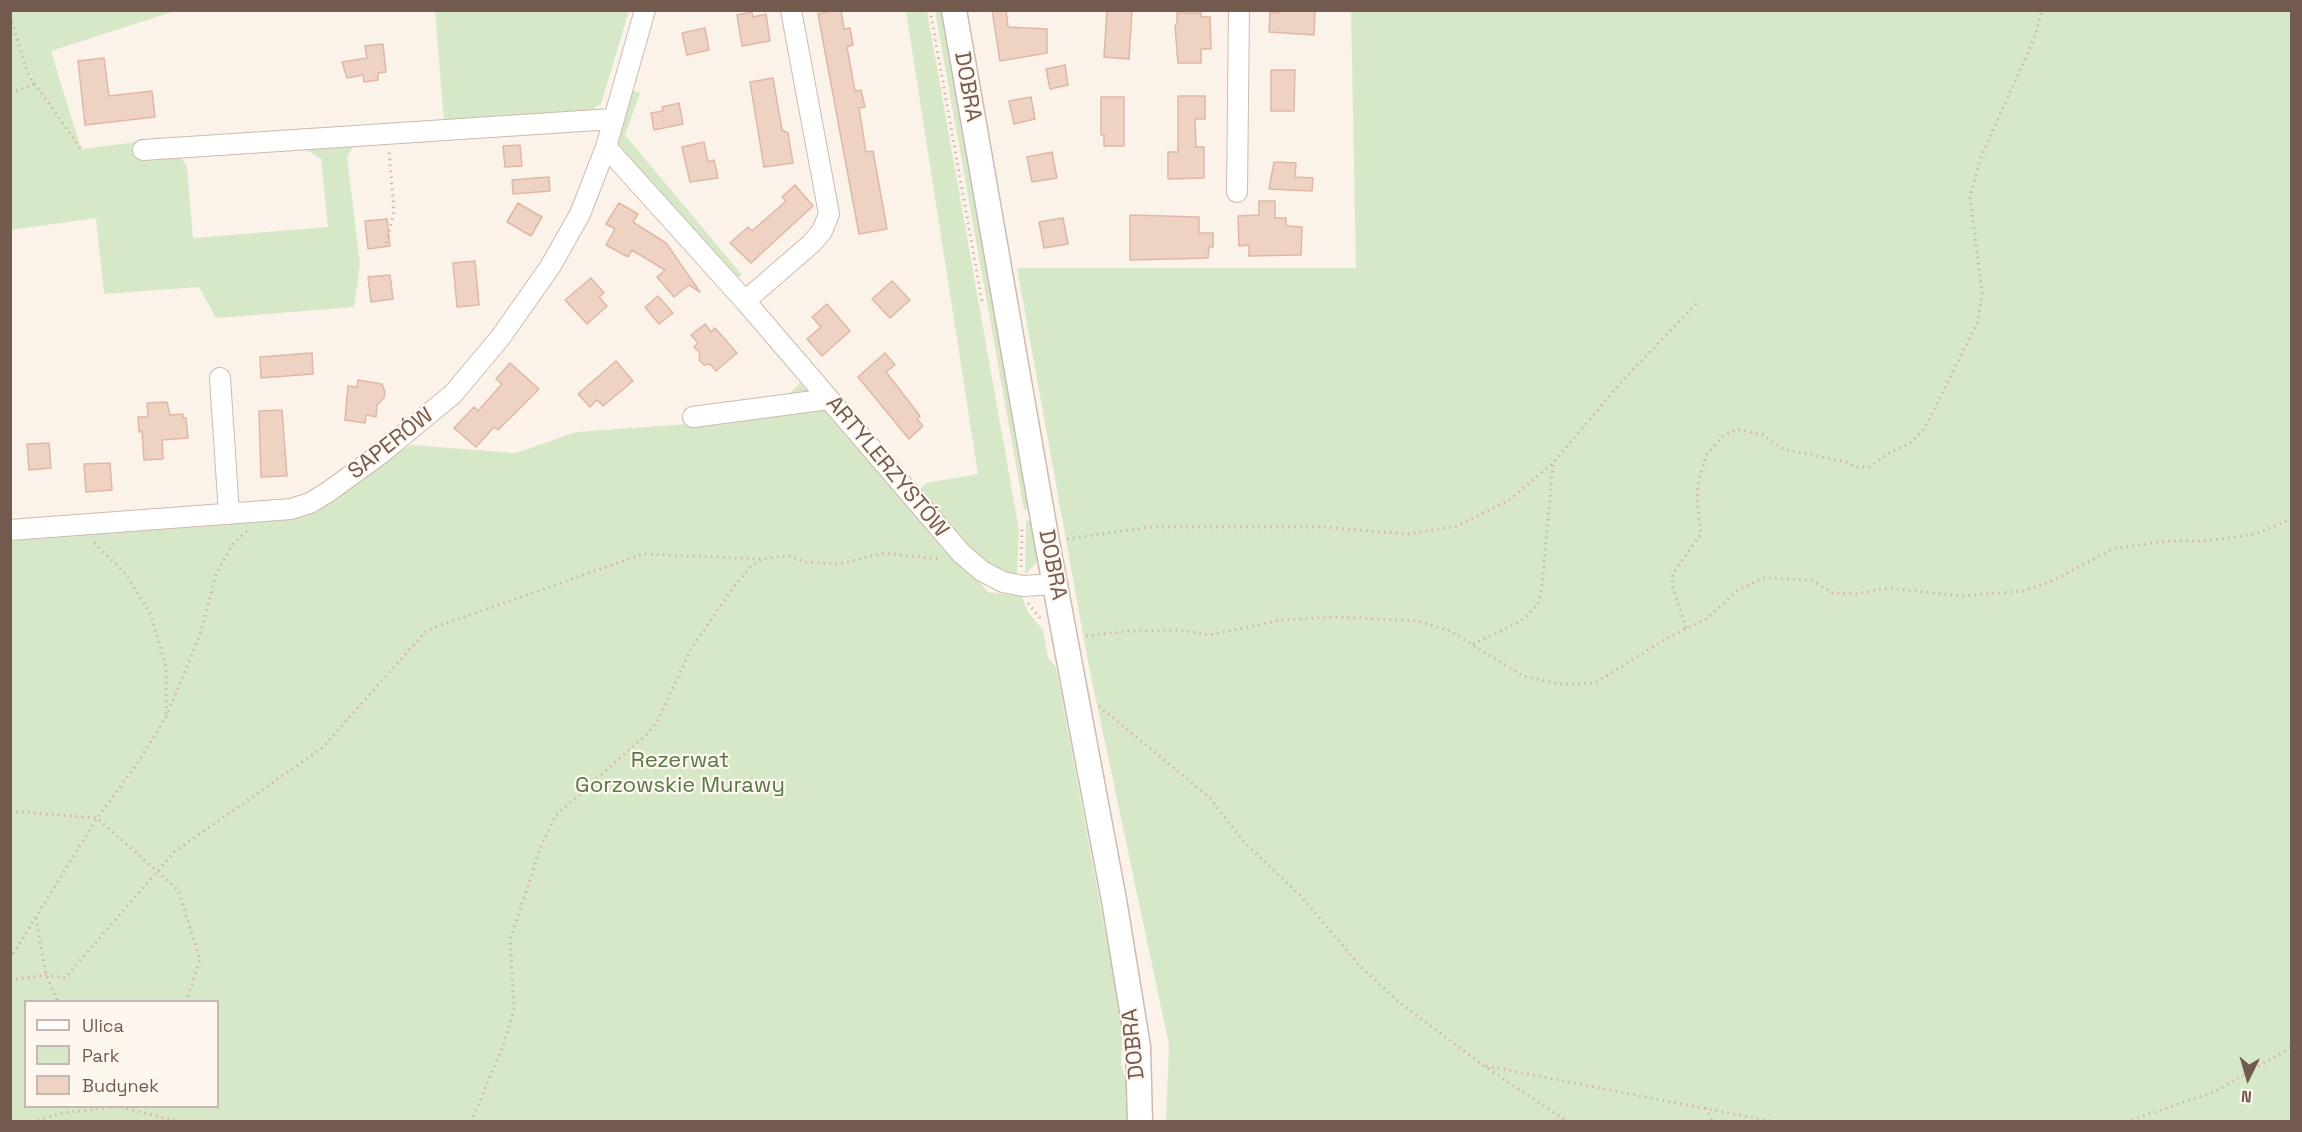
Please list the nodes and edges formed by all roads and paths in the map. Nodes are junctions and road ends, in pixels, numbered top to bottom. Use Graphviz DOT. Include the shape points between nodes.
graph roads {
  1 [pos="645,10"];
  2 [pos="791,10"];
  3 [pos="930,10"];
  4 [pos="954,10"];
  5 [pos="1239,10"];
  6 [pos="2043,10"];
  7 [pos="10,16"];
  8 [pos="35,84"];
  9 [pos="10,93"];
  10 [pos="612,119"];
  11 [pos="388,134"];
  12 [pos="606,147"];
  13 [pos="81,149"];
  14 [pos="143,150"];
  15 [pos="1236,192"];
  16 [pos="386,243"];
  17 [pos="745,301"];
  18 [pos="982,302"];
  19 [pos="1696,303"];
  20 [pos="220,378"];
  21 [pos="829,399"];
  22 [pos="693,417"];
  23 [pos="1553,463"];
  24 [pos="272,511"];
  25 [pos="229,514"];
  26 [pos="2292,519"];
  27 [pos="1021,522"];
  28 [pos="78,525"];
  29 [pos="10,530"];
  30 [pos="1047,542"];
  31 [pos="763,559"];
  32 [pos="949,559"];
  33 [pos="1056,584"];
  34 [pos="1023,586"];
  35 [pos="1686,628"];
  36 [pos="1067,640"];
  37 [pos="1473,644"];
  38 [pos="1099,706"];
  39 [pos="166,717"];
  40 [pos="10,811"];
  41 [pos="98,818"];
  42 [pos="36,918"];
  43 [pos="10,959"];
  44 [pos="46,975"];
  45 [pos="10,980"];
  46 [pos="56,1000"];
  47 [pos="187,1000"];
  48 [pos="2292,1047"];
  49 [pos="1484,1066"];
  50 [pos="111,1108"];
  51 [pos="125,1108"];
  52 [pos="1705,1108"];
  53 [pos="32,1122"];
  54 [pos="180,1122"];
  55 [pos="471,1122"];
  56 [pos="1140,1122"];
  57 [pos="1568,1122"];
  58 [pos="1713,1122"];
  59 [pos="1775,1122"];
  60 [pos="2126,1122"];
  1 -- 10 [label="street, SAPERÓW"];
  2 -- 17 [label="street" via="829,214 812,243"];
  3 -- 18 [label="path"];
  4 -- 30 [label="street, DOBRA"];
  5 -- 15 [label="street"];
  6 -- 35 [label="path" via="1981,157 1970,197 1982,293 1978,321 1924,429 1909,444 1869,467 1783,449 1763,435 1737,429 1723,436 1707,454 1699,478 1701,534 1673,573 1672,585"];
  7 -- 8 [label="path" via="28,74"];
  8 -- 9 [label="path"];
  8 -- 13 [label="path"];
  10 -- 11 [label="street"];
  10 -- 12 [label="street, SAPERÓW"];
  11 -- 14 [label="street"];
  11 -- 16 [label="path" via="394,212"];
  12 -- 17 [label="street, ARTYLERZYSTÓW"];
  12 -- 24 [label="street, SAPERÓW" via="580,214 550,267 500,338 453,394 379,456 328,492 310,503"];
  17 -- 21 [label="street, ARTYLERZYSTÓW"];
  19 -- 23 [label="path" via="1623,380"];
  20 -- 25 [label="street"];
  21 -- 22 [label="street"];
  21 -- 34 [label="street, ARTYLERZYSTÓW" via="961,553 982,571 1003,582"];
  23 -- 30 [label="path" via="1509,500 1456,526 1408,534 1322,527 1151,527"];
  23 -- 37 [label="path" via="1538,605 1521,621"];
  24 -- 25 [label="street, SAPERÓW"];
  24 -- 39 [label="path" via="232,545 216,574 200,635"];
  25 -- 28 [label="street, SAPERÓW"];
  26 -- 35 [label="path" via="2255,534 2113,549 2050,582 2023,591 1963,596 1888,588 1856,594 1833,593 1810,580 1764,578 1738,590 1706,619"];
  27 -- 34 [label="path"];
  28 -- 29 [label="street, SAPERÓW"];
  28 -- 39 [label="path" via="126,574 151,615 166,667"];
  30 -- 33 [label="street, DOBRA"];
  31 -- 32 [label="path" via="790,556 804,562 839,564 884,554"];
  31 -- 44 [label="path" via="643,554 427,630 322,748 174,852 65,978"];
  31 -- 55 [label="path" via="751,566 735,585 691,649 657,722 556,815 510,940 514,1010"];
  33 -- 34 [label="street, ARTYLERZYSTÓW"];
  33 -- 36 [label="street, DOBRA"];
  35 -- 37 [label="path" via="1595,683 1559,684 1523,676"];
  36 -- 37 [label="path" via="1131,631 1179,630 1210,635 1280,620 1337,617 1418,621 1450,631"];
  36 -- 56 [label="street, DOBRA" via="1138,1047"];
  38 -- 49 [label="path" via="1210,798 1244,842 1300,895 1359,966 1400,1003"];
  39 -- 41 [label="path"];
  40 -- 41 [label="path"];
  41 -- 42 [label="path"];
  41 -- 47 [label="path" via="178,890 200,959"];
  42 -- 43 [label="path"];
  42 -- 44 [label="path"];
  44 -- 45 [label="path"];
  44 -- 46 [label="path"];
  48 -- 60 [label="path" via="2214,1092"];
  49 -- 52 [label="path"];
  49 -- 57 [label="path"];
  50 -- 53 [label="path" via="62,1113"];
  51 -- 54 [label="path"];
  52 -- 58 [label="path"];
  52 -- 59 [label="path"];
}
